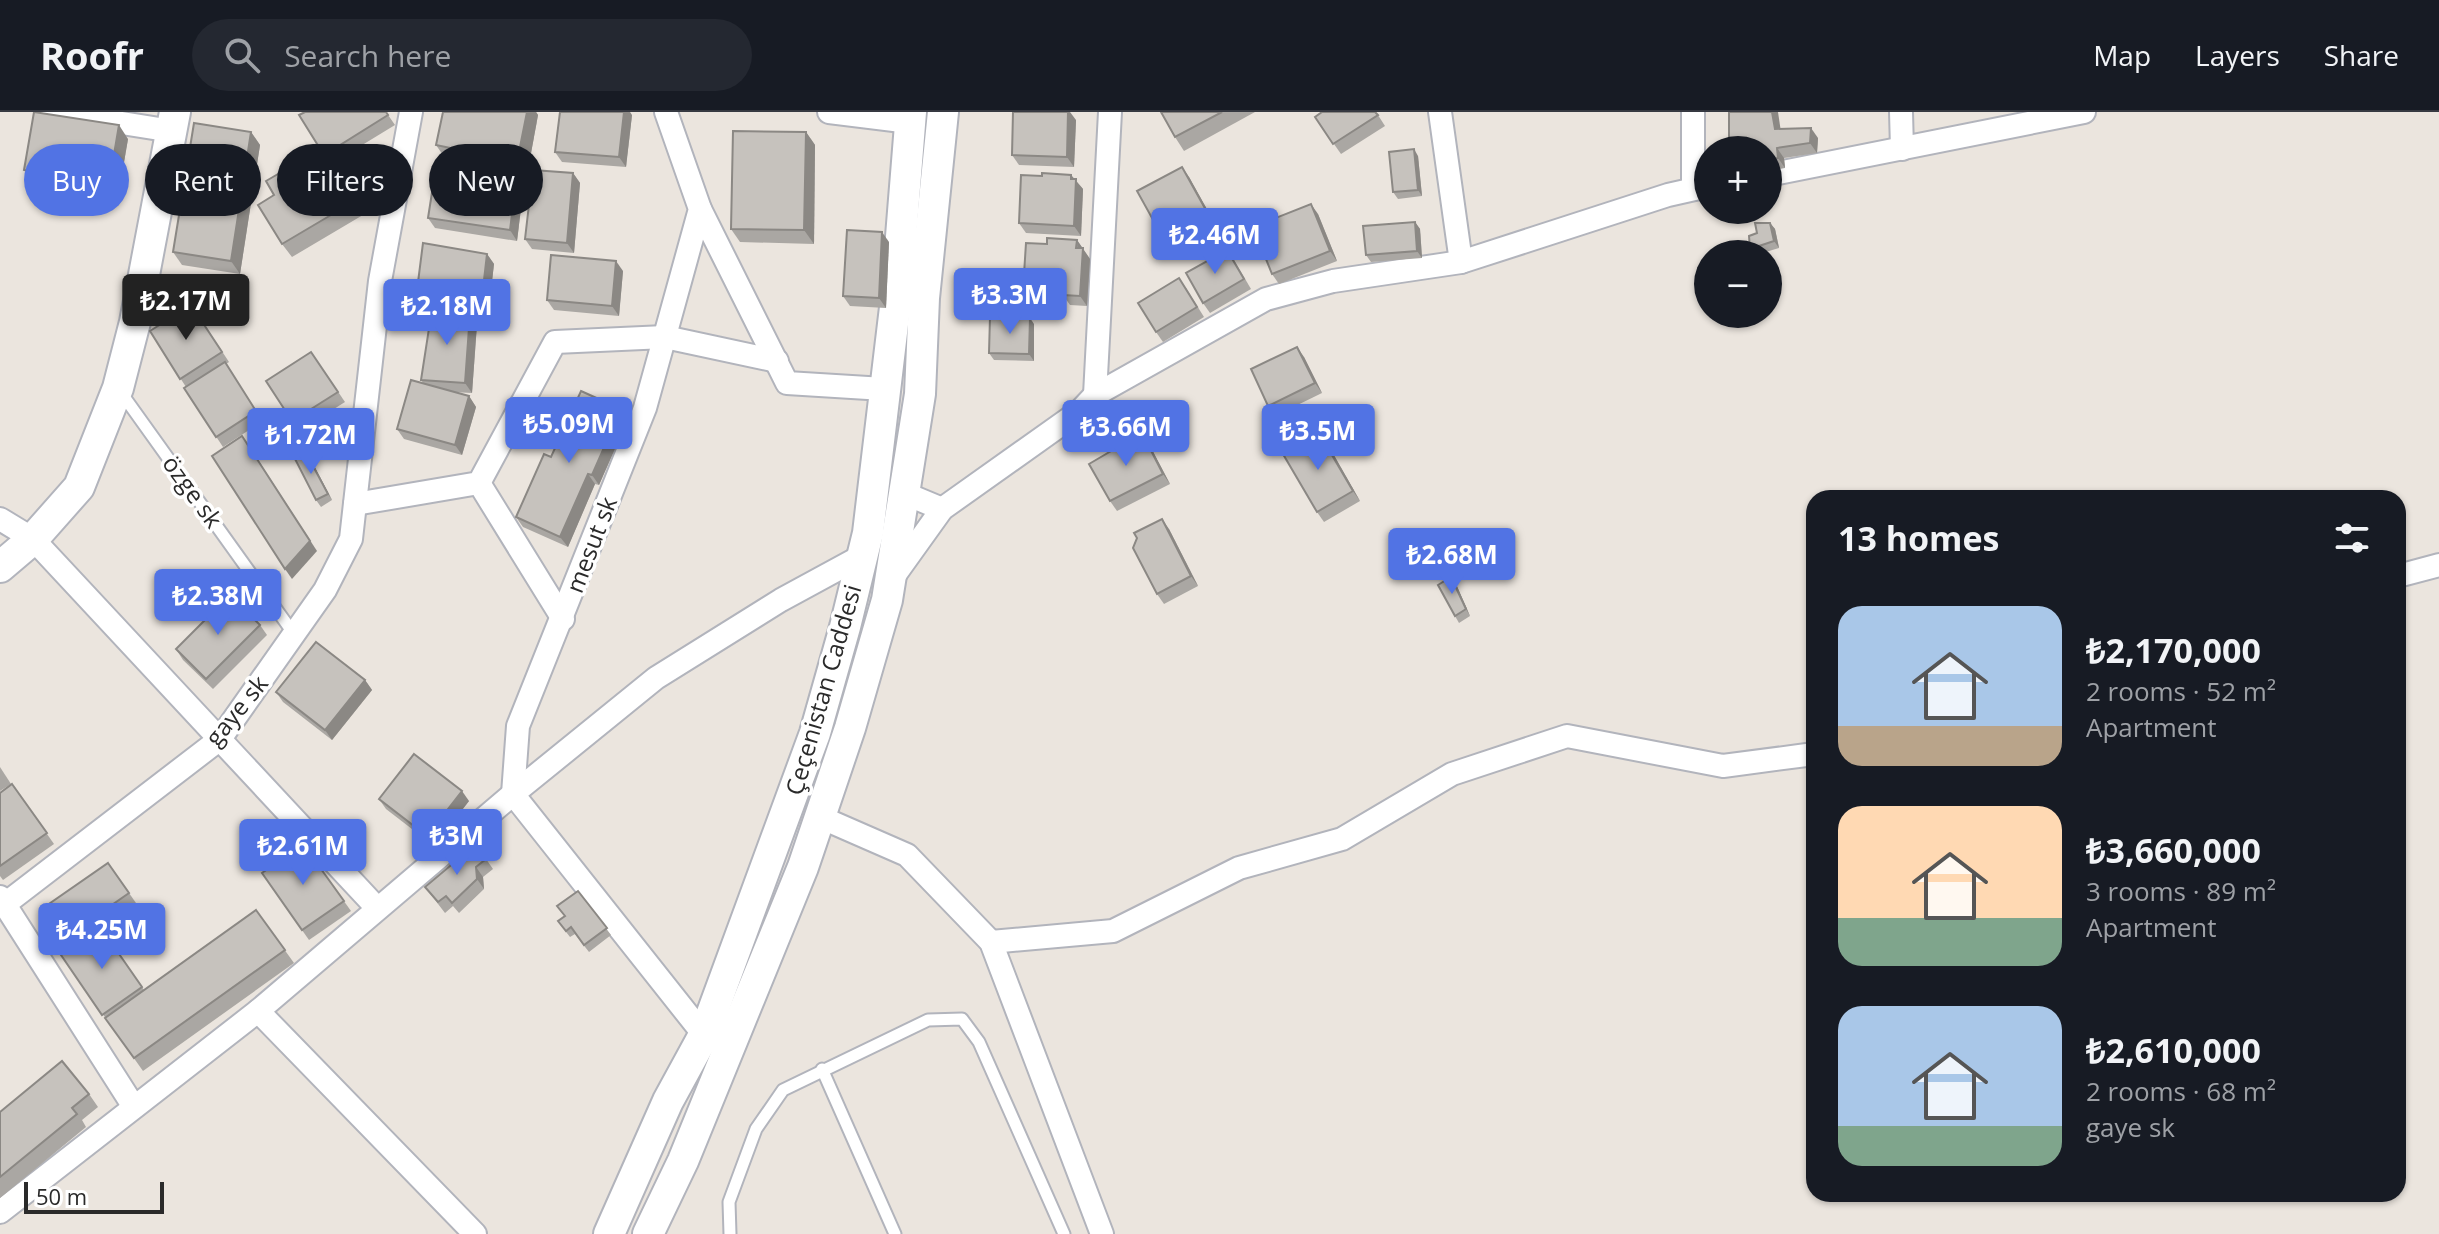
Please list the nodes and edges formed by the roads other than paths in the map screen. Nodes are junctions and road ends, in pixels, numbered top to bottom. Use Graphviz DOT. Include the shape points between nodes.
graph roads {
  1 [pos="52,112"];
  2 [pos="411,112"];
  3 [pos="666,112"];
  4 [pos="829,112"];
  5 [pos="943,112"];
  6 [pos="1110,112"];
  7 [pos="1440,112"];
  8 [pos="1693,112"];
  9 [pos="1901,112"];
  10 [pos="2084,112"];
  11 [pos="911,117"];
  12 [pos="174,122"];
  13 [pos="1695,136"];
  14 [pos="1902,149"];
  15 [pos="1782,172"];
  16 [pos="1694,190"];
  17 [pos="700,209"];
  18 [pos="1461,262"];
  19 [pos="665,337"];
  20 [pos="777,361"];
  21 [pos="118,388"];
  22 [pos="884,389"];
  23 [pos="1095,395"];
  24 [pos="479,483"];
  25 [pos="906,494"];
  26 [pos="355,504"];
  27 [pos="942,509"];
  28 [pos="0,519"];
  29 [pos="33,539"];
  30 [pos="862,556"];
  31 [pos="2439,565"];
  32 [pos="0,567"];
  33 [pos="2406,574"];
  34 [pos="890,581"];
  35 [pos="563,619"];
  36 [pos="295,635"];
  37 [pos="220,739"];
  38 [pos="1806,755"];
  39 [pos="513,794"];
  40 [pos="820,817"];
  41 [pos="2,900"];
  42 [pos="377,908"];
  43 [pos="991,942"];
  44 [pos="258,1011"];
  45 [pos="704,1035"];
  46 [pos="822,1069"];
  47 [pos="134,1107"];
  48 [pos="0,1212"];
  49 [pos="475,1234"];
  50 [pos="609,1234"];
  51 [pos="648,1234"];
  52 [pos="730,1234"];
  53 [pos="895,1234"];
  54 [pos="1064,1234"];
  55 [pos="1102,1234"];
  1 -- 12 [label="street"];
  2 -- 26 [label="street, gaye sk" via="380,281"];
  3 -- 17 [label="street"];
  4 -- 11 [label="street"];
  5 -- 25 [label="main road, Çeçenistan Caddesi" via="920,394"];
  6 -- 23 [label="street"];
  7 -- 18 [label="street"];
  8 -- 13 [label="street"];
  9 -- 14 [label="street"];
  10 -- 14 [label="street"];
  11 -- 22 [label="main road, Çeçenistan Caddesi"];
  12 -- 21 [label="main road"];
  14 -- 15 [label="street"];
  16 -- 18 [label="street"];
  17 -- 19 [label="street, mesut sk"];
  17 -- 20 [label="street"];
  18 -- 23 [label="street" via="1333,281 1266,299"];
  19 -- 20 [label="street"];
  19 -- 24 [label="street" via="555,342"];
  19 -- 35 [label="street, mesut sk" via="645,408"];
  20 -- 22 [label="street" via="787,383"];
  21 -- 29 [label="main road" via="79,487"];
  21 -- 36 [label="lane, özge sk"];
  22 -- 30 [label="main road, Çeçenistan Caddesi"];
  23 -- 27 [label="street"];
  24 -- 26 [label="street"];
  24 -- 35 [label="street"];
  25 -- 27 [label="street"];
  25 -- 34 [label="main road, Çeçenistan Caddesi"];
  26 -- 36 [label="street, gaye sk" via="351,539"];
  27 -- 34 [label="street"];
  28 -- 29 [label="street"];
  29 -- 32 [label="main road"];
  29 -- 37 [label="street"];
  30 -- 39 [label="street" via="656,678"];
  30 -- 45 [label="main road, Çeçenistan Caddesi" via="815,733"];
  31 -- 33 [label="street"];
  34 -- 40 [label="main road, Çeçenistan Caddesi"];
  35 -- 39 [label="street, mesut sk" via="518,726"];
  36 -- 37 [label="street, gaye sk"];
  37 -- 41 [label="street, gaye sk"];
  37 -- 42 [label="street"];
  38 -- 43 [label="street" via="1723,766 1567,736 1452,774 1342,839 1239,868 1113,931"];
  39 -- 42 [label="street"];
  39 -- 45 [label="street"];
  40 -- 43 [label="street" via="907,855"];
  40 -- 51 [label="main road, Çeçenistan Caddesi" via="735,1036"];
  41 -- 47 [label="street"];
  42 -- 44 [label="street"];
  43 -- 55 [label="street"];
  44 -- 47 [label="street"];
  44 -- 49 [label="street"];
  45 -- 50 [label="main road, Çeçenistan Caddesi" via="668,1101"];
  46 -- 52 [label="lane" via="783,1090 756,1129 729,1202"];
  46 -- 53 [label="lane"];
  46 -- 54 [label="lane" via="928,1020 962,1019 979,1042"];
  47 -- 48 [label="street"];
}
